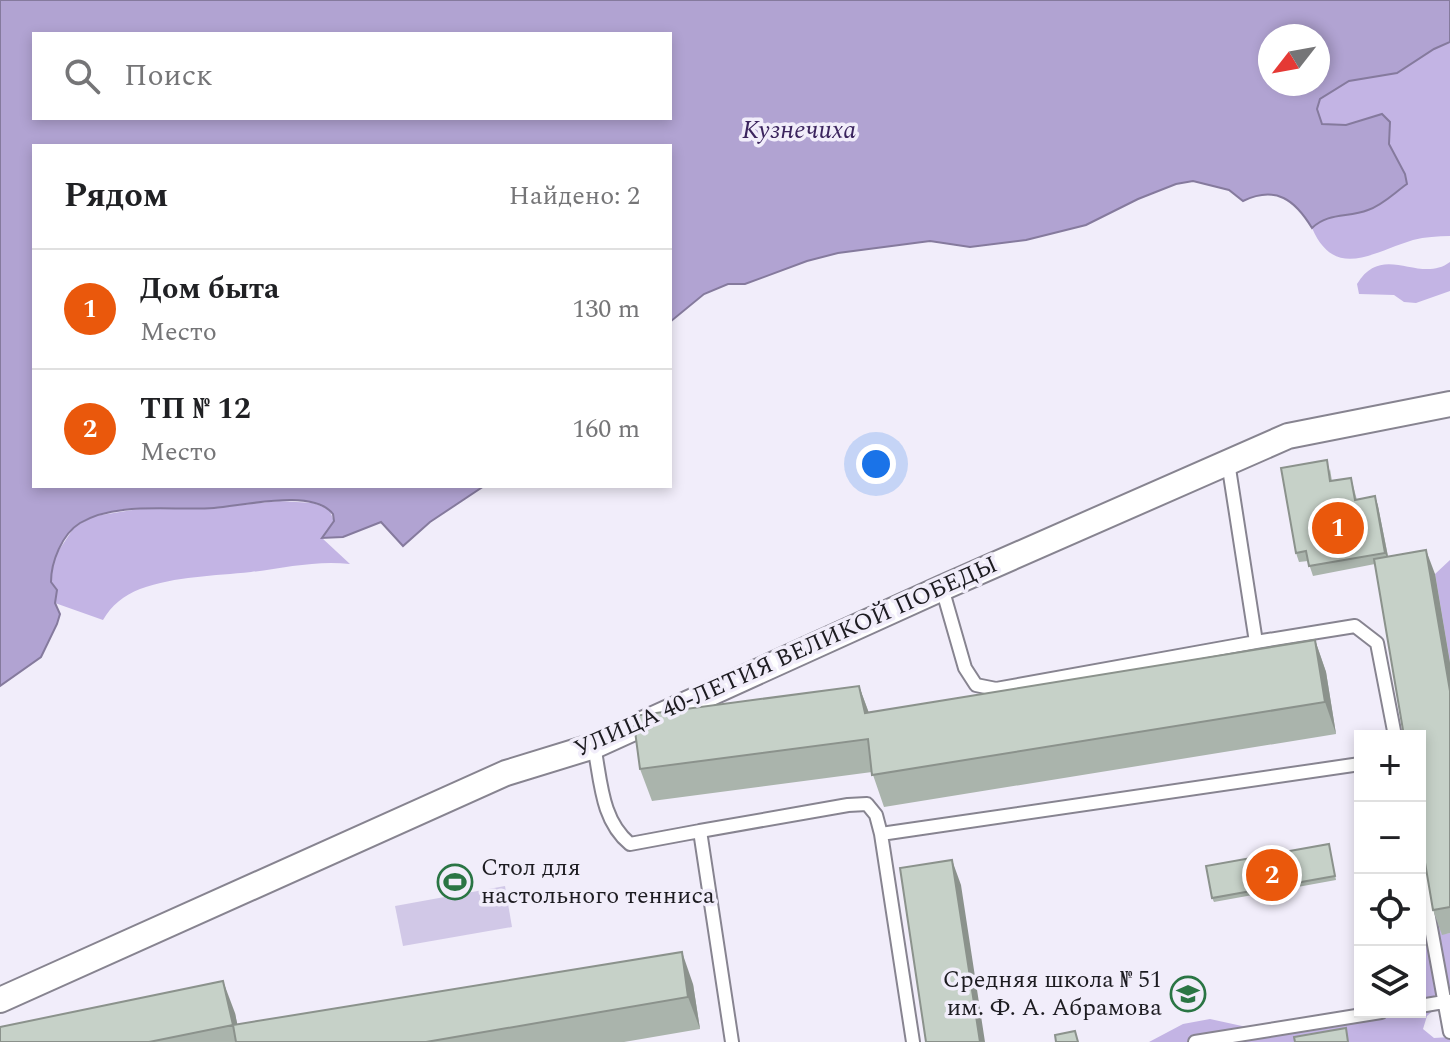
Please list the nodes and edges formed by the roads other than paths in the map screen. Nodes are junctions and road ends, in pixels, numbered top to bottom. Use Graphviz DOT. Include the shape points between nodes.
graph roads {
  1 [pos="1450,404"];
  2 [pos="1228,462"];
  3 [pos="942,588"];
  4 [pos="1256,642"];
  5 [pos="1394,730"];
  6 [pos="594,746"];
  7 [pos="1354,765"];
  8 [pos="700,831"];
  9 [pos="881,834"];
  10 [pos="1421,874"];
  11 [pos="0,1000"];
  12 [pos="1448,1001"];
  13 [pos="1426,1005"];
  14 [pos="1354,1016"];
  15 [pos="1450,1032"];
  16 [pos="732,1042"];
  17 [pos="913,1042"];
  18 [pos="1195,1042"];
  1 -- 2 [label="street, УЛИЦА 40-ЛЕТИЯ ВЕЛИКОЙ ПОБЕДЫ" via="1288,436"];
  2 -- 3 [label="street, УЛИЦА 40-ЛЕТИЯ ВЕЛИКОЙ ПОБЕДЫ"];
  2 -- 4 [label="lane"];
  3 -- 4 [label="lane" via="965,668 976,685 996,689"];
  3 -- 6 [label="street, УЛИЦА 40-ЛЕТИЯ ВЕЛИКОЙ ПОБЕДЫ"];
  4 -- 5 [label="lane" via="1355,626 1366,632 1377,643"];
  6 -- 8 [label="lane" via="609,821 617,834 630,844"];
  6 -- 11 [label="street, УЛИЦА 40-ЛЕТИЯ ВЕЛИКОЙ ПОБЕДЫ" via="506,773"];
  7 -- 9 [label="lane"];
  8 -- 9 [label="lane" via="867,804"];
  8 -- 16 [label="lane"];
  9 -- 17 [label="lane"];
  10 -- 12 [label="lane"];
  12 -- 13 [label="lane"];
  12 -- 15 [label="lane"];
  14 -- 18 [label="lane"];
}
